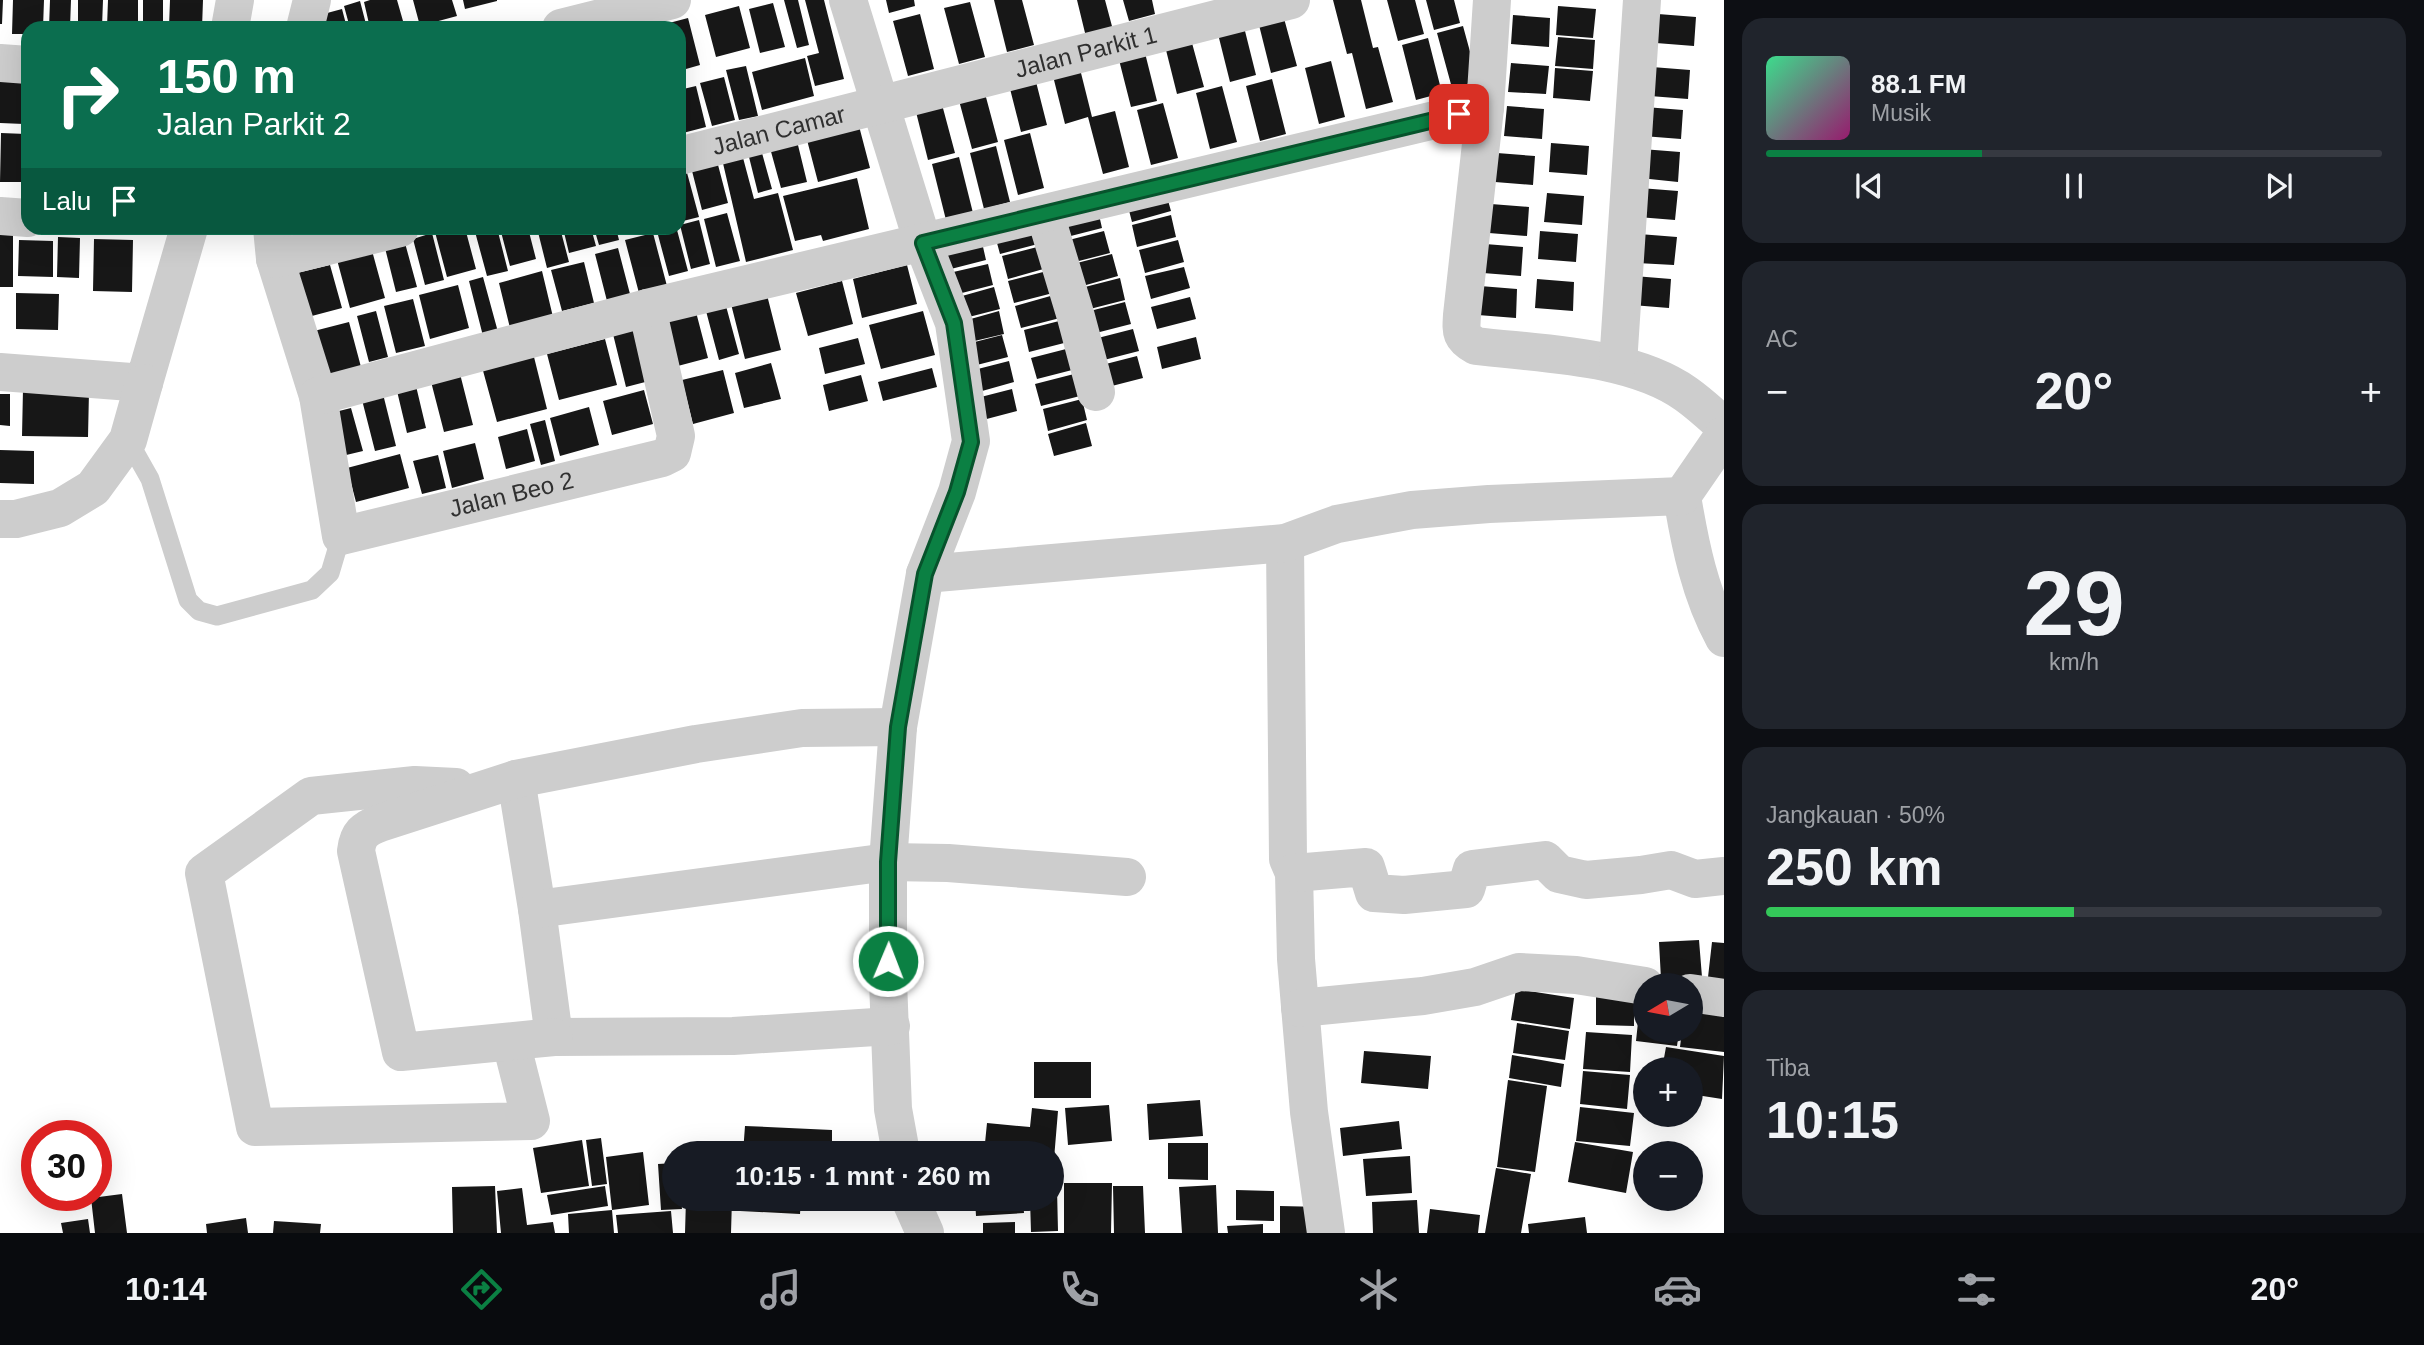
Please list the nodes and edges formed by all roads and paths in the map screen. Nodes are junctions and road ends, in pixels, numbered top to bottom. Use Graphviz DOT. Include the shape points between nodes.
graph roads {
  1 [pos="235,0"];
  2 [pos="312,0"];
  3 [pos="672,0"];
  4 [pos="848,0"];
  5 [pos="1291,0"];
  6 [pos="1492,0"];
  7 [pos="1642,0"];
  8 [pos="231,21"];
  9 [pos="307,21"];
  10 [pos="589,21"];
  11 [pos="0,63"];
  12 [pos="21,64"];
  13 [pos="880,105"];
  14 [pos="1485,108"];
  15 [pos="686,154"];
  16 [pos="1045,214"];
  17 [pos="0,216"];
  18 [pos="21,218"];
  19 [pos="187,235"];
  20 [pos="341,235"];
  21 [pos="274,243"];
  22 [pos="923,243"];
  23 [pos="647,308"];
  24 [pos="1618,364"];
  25 [pos="0,372"];
  26 [pos="144,383"];
  27 [pos="1096,392"];
  28 [pos="318,396"];
  29 [pos="1724,426"];
  30 [pos="1724,435"];
  31 [pos="128,440"];
  32 [pos="1682,496"];
  33 [pos="0,519"];
  34 [pos="341,536"];
  35 [pos="1285,544"];
  36 [pos="925,574"];
  37 [pos="1724,638"];
  38 [pos="898,727"];
  39 [pos="502,783"];
  40 [pos="888,862"];
  41 [pos="1294,873"];
  42 [pos="1724,876"];
  43 [pos="1127,877"];
  44 [pos="537,909"];
  45 [pos="1633,984"];
  46 [pos="1703,995"];
  47 [pos="1724,998"];
  48 [pos="1300,1008"];
  49 [pos="891,1026"];
  50 [pos="554,1037"];
  51 [pos="511,1042"];
  52 [pos="899,1141"];
  53 [pos="915,1211"];
  54 [pos="925,1233"];
  55 [pos="1326,1233"];
  1 -- 8 [label="street"];
  2 -- 9 [label="street"];
  3 -- 10 [label="street"];
  4 -- 13 [label="street"];
  5 -- 13 [label="street, Jalan Parkit 1"];
  6 -- 14 [label="street"];
  7 -- 24 [label="street"];
  11 -- 12 [label="street"];
  13 -- 15 [label="street, Jalan Camar"];
  13 -- 22 [label="street"];
  14 -- 16 [label="street"];
  14 -- 24 [label="street" via="1461,331 1466,341"];
  16 -- 22 [label="street"];
  16 -- 27 [label="street"];
  17 -- 18 [label="street"];
  19 -- 26 [label="street"];
  20 -- 21 [label="street"];
  21 -- 28 [label="street"];
  22 -- 23 [label="street"];
  22 -- 36 [label="street" via="954,323 971,442"];
  23 -- 28 [label="street"];
  23 -- 34 [label="street, Jalan Beo 2" via="676,436 672,453"];
  24 -- 29 [label="street" via="1685,393"];
  25 -- 26 [label="street"];
  26 -- 31 [label="street"];
  28 -- 34 [label="street"];
  30 -- 32 [label="street"];
  31 -- 33 [label="street" via="93,488 60,508"];
  31 -- 34 [label="lane" via="150,479 188,600 199,611 217,616 312,590 330,573"];
  32 -- 35 [label="street" via="1412,510 1337,524"];
  32 -- 37 [label="street" via="1692,555"];
  35 -- 36 [label="street"];
  35 -- 41 [label="street" via="1288,859"];
  36 -- 38 [label="street"];
  38 -- 39 [label="street" via="802,728"];
  38 -- 40 [label="street"];
  39 -- 44 [label="street"];
  39 -- 51 [label="street" via="370,827 357,839 356,851 401,1052"];
  39 -- 51 [label="street" via="415,785 311,796 204,873 255,1127 531,1121"];
  40 -- 43 [label="street"];
  40 -- 44 [label="street"];
  40 -- 49 [label="street"];
  41 -- 42 [label="street" via="1366,867 1374,892 1404,895 1466,889 1472,869 1545,860 1559,874 1586,880 1671,870 1695,879"];
  41 -- 48 [label="street"];
  44 -- 50 [label="street"];
  45 -- 48 [label="street" via="1519,972 1475,987 1423,996"];
  46 -- 47 [label="street"];
  48 -- 55 [label="street"];
  49 -- 50 [label="street" via="733,1036"];
  49 -- 52 [label="street" via="893,1109"];
  50 -- 51 [label="street"];
  53 -- 54 [label="street"];
}
